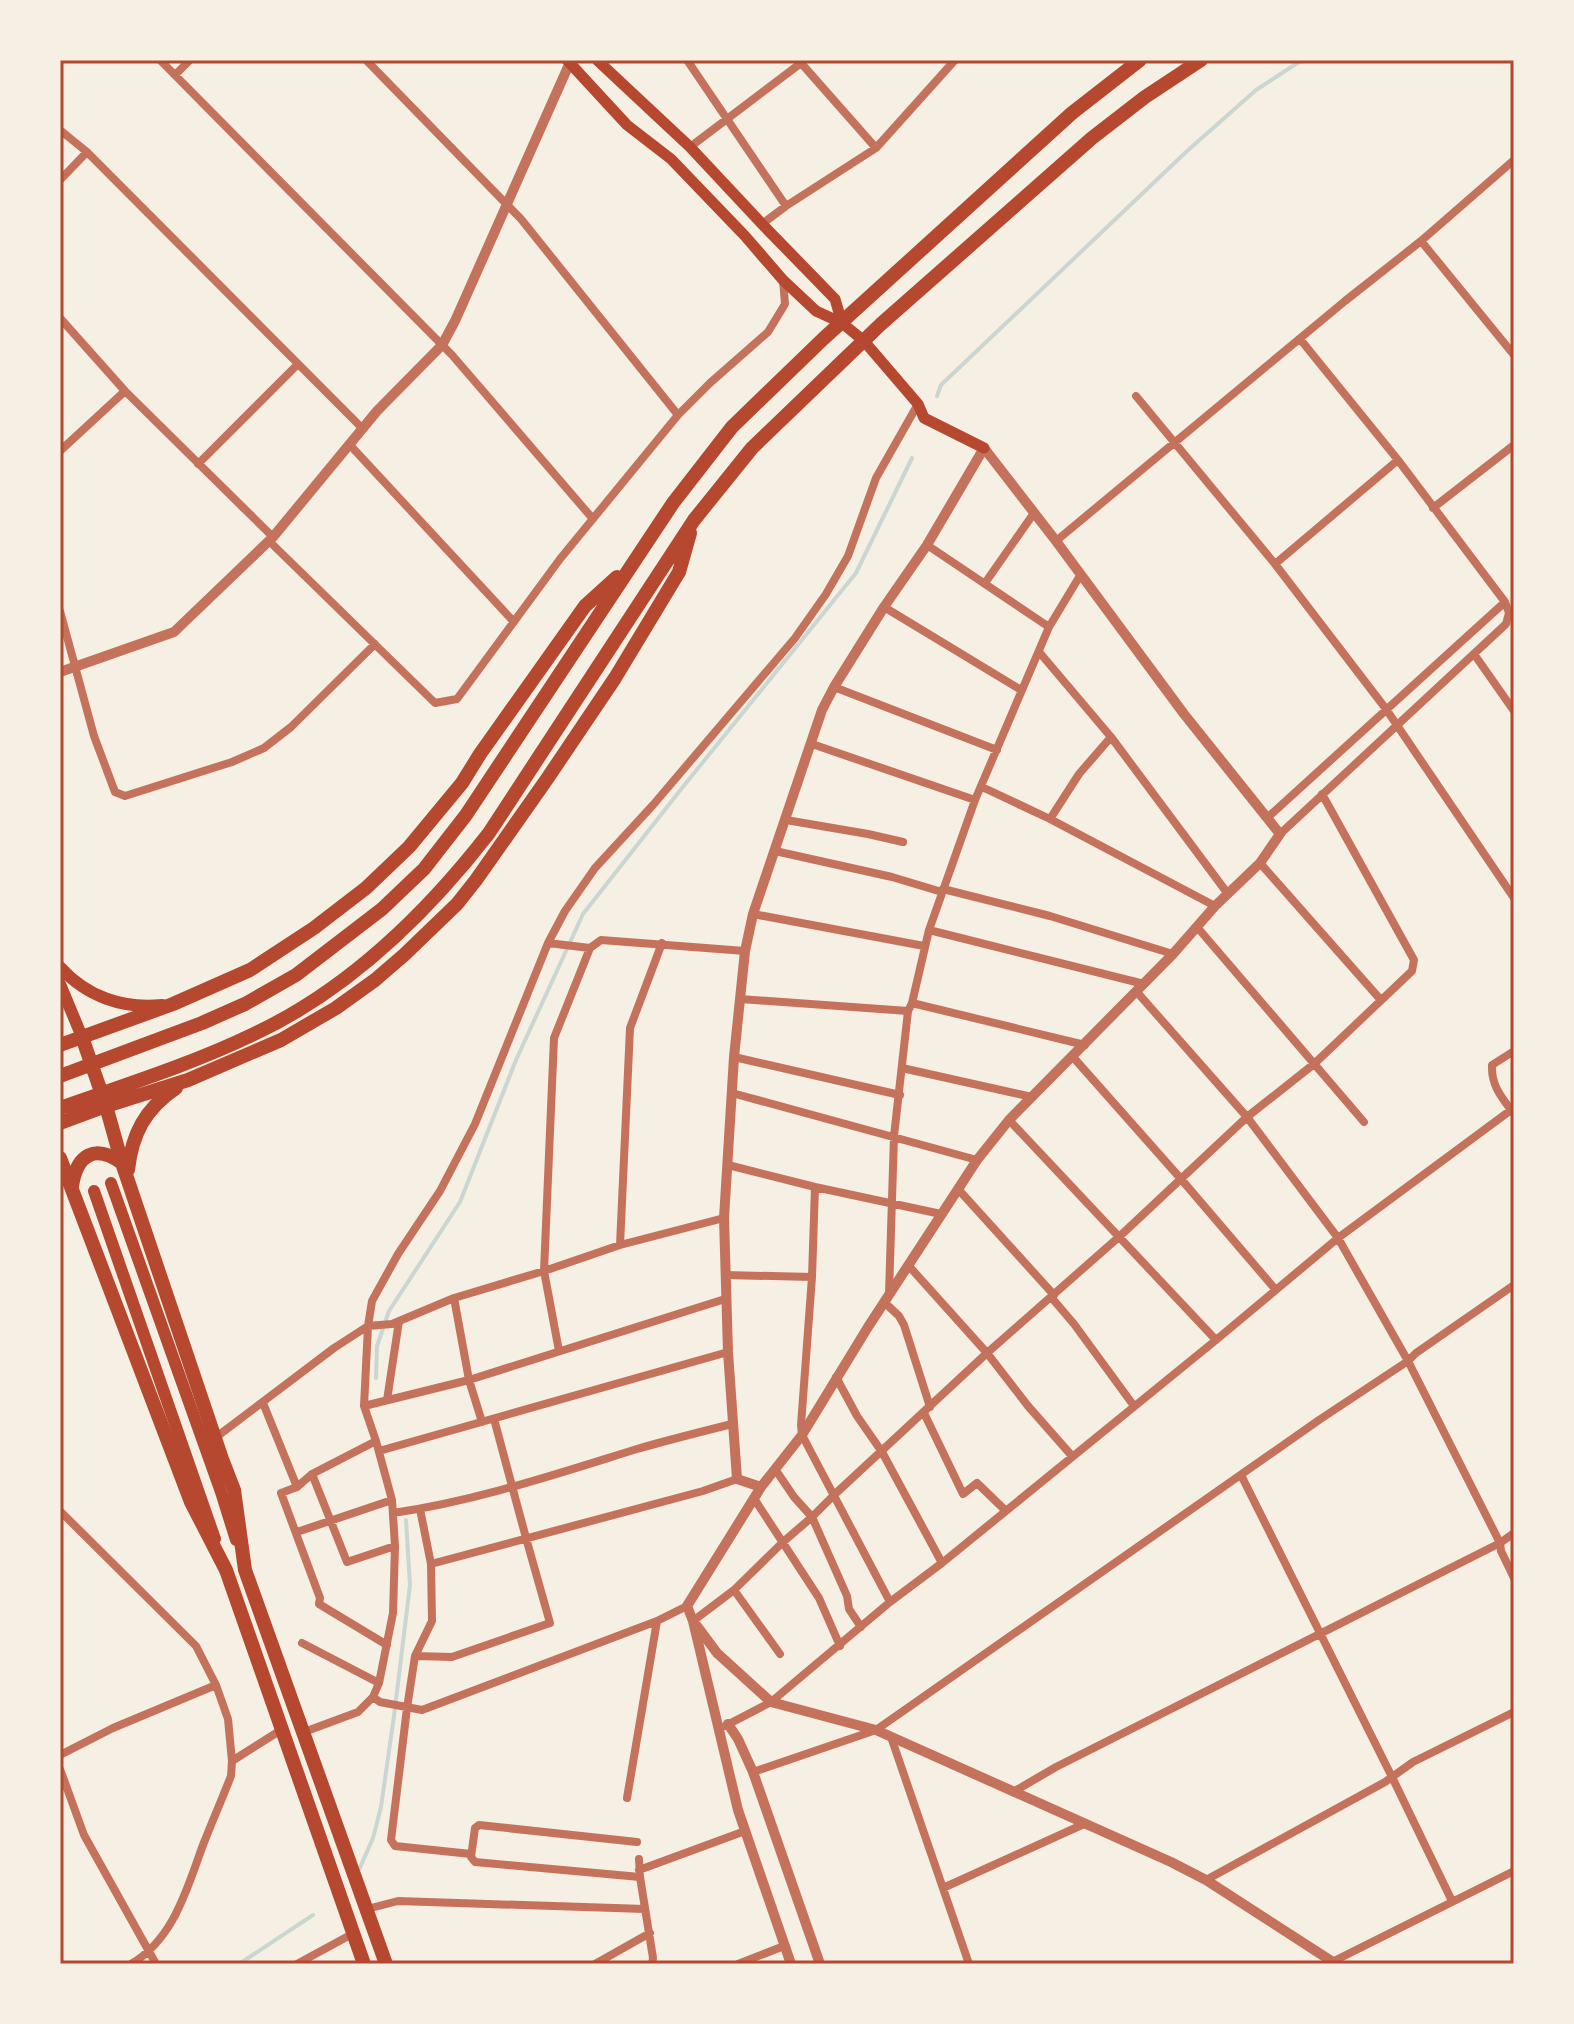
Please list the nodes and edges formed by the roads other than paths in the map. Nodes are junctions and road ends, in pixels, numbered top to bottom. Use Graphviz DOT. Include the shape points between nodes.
graph roads {
  1 [pos="160,60"];
  2 [pos="190,60"];
  3 [pos="366,60"];
  4 [pos="597,60"];
  5 [pos="687,60"];
  6 [pos="955,60"];
  7 [pos="1140,60"];
  8 [pos="1201,60"];
  9 [pos="569,61"];
  10 [pos="801,62"];
  11 [pos="175,75"];
  12 [pos="726,120"];
  13 [pos="60,130"];
  14 [pos="690,147"];
  15 [pos="876,148"];
  16 [pos="87,152"];
  17 [pos="1514,160"];
  18 [pos="60,180"];
  19 [pos="506,203"];
  20 [pos="786,206"];
  21 [pos="762,224"];
  22 [pos="1421,241"];
  23 [pos="783,280"];
  24 [pos="60,318"];
  25 [pos="842,323"];
  26 [pos="1300,339"];
  27 [pos="864,341"];
  28 [pos="442,345"];
  29 [pos="1514,355"];
  30 [pos="298,364"];
  31 [pos="125,391"];
  32 [pos="1136,396"];
  33 [pos="918,404"];
  34 [pos="678,415"];
  35 [pos="363,429"];
  36 [pos="1176,442"];
  37 [pos="349,444"];
  38 [pos="1514,445"];
  39 [pos="984,448"];
  40 [pos="60,451"];
  41 [pos="1398,460"];
  42 [pos="198,464"];
  43 [pos="1433,508"];
  44 [pos="1034,513"];
  45 [pos="593,519"];
  46 [pos="694,520"];
  47 [pos="271,539"];
  48 [pos="1056,541"];
  49 [pos="927,545"];
  50 [pos="636,559"];
  51 [pos="1275,564"];
  52 [pos="1081,574"];
  53 [pos="985,583"];
  54 [pos="1505,602"];
  55 [pos="884,607"];
  56 [pos="60,611"];
  57 [pos="514,622"];
  58 [pos="1049,627"];
  59 [pos="375,644"];
  60 [pos="1040,653"];
  61 [pos="1474,654"];
  62 [pos="75,667"];
  63 [pos="60,672"];
  64 [pos="834,687"];
  65 [pos="1021,690"];
  66 [pos="1386,709"];
  67 [pos="1514,711"];
  68 [pos="1397,725"];
  69 [pos="1111,737"];
  70 [pos="812,744"];
  71 [pos="997,750"];
  72 [pos="982,787"];
  73 [pos="1322,794"];
  74 [pos="975,800"];
  75 [pos="1267,818"];
  76 [pos="1050,819"];
  77 [pos="786,820"];
  78 [pos="1280,834"];
  79 [pos="903,842"];
  80 [pos="775,851"];
  81 [pos="1260,863"];
  82 [pos="942,891"];
  83 [pos="1228,894"];
  84 [pos="1514,898"];
  85 [pos="1215,906"];
  86 [pos="753,914"];
  87 [pos="1197,927"];
  88 [pos="929,930"];
  89 [pos="548,943"];
  90 [pos="662,943"];
  91 [pos="924,946"];
  92 [pos="590,948"];
  93 [pos="745,951"];
  94 [pos="1173,954"];
  95 [pos="60,967"];
  96 [pos="60,984"];
  97 [pos="1140,987"];
  98 [pos="740,999"];
  99 [pos="1380,999"];
  100 [pos="173,1004"];
  101 [pos="910,1007"];
  102 [pos="82,1037"];
  103 [pos="60,1045"];
  104 [pos="1085,1045"];
  105 [pos="1514,1051"];
  106 [pos="734,1057"];
  107 [pos="1073,1057"];
  108 [pos="1314,1064"];
  109 [pos="902,1068"];
  110 [pos="60,1076"];
  111 [pos="188,1080"];
  112 [pos="732,1093"];
  113 [pos="900,1095"];
  114 [pos="1032,1097"];
  115 [pos="106,1106"];
  116 [pos="60,1108"];
  117 [pos="1512,1112"];
  118 [pos="1247,1117"];
  119 [pos="1009,1120"];
  120 [pos="1364,1122"];
  121 [pos="60,1123"];
  122 [pos="894,1136"];
  123 [pos="60,1158"];
  124 [pos="977,1160"];
  125 [pos="122,1163"];
  126 [pos="728,1165"];
  127 [pos="128,1179"];
  128 [pos="1181,1179"];
  129 [pos="111,1183"];
  130 [pos="65,1186"];
  131 [pos="815,1187"];
  132 [pos="958,1189"];
  133 [pos="94,1191"];
  134 [pos="892,1203"];
  135 [pos="941,1214"];
  136 [pos="724,1218"];
  137 [pos="1120,1236"];
  138 [pos="1338,1238"];
  139 [pos="620,1245"];
  140 [pos="908,1265"];
  141 [pos="544,1271"];
  142 [pos="725,1275"];
  143 [pos="812,1277"];
  144 [pos="1514,1285"];
  145 [pos="1275,1289"];
  146 [pos="1052,1296"];
  147 [pos="454,1298"];
  148 [pos="887,1298"];
  149 [pos="725,1299"];
  150 [pos="396,1322"];
  151 [pos="372,1326"];
  152 [pos="1216,1340"];
  153 [pos="559,1351"];
  154 [pos="728,1352"];
  155 [pos="987,1353"];
  156 [pos="1408,1361"];
  157 [pos="836,1377"];
  158 [pos="469,1380"];
  159 [pos="387,1400"];
  160 [pos="263,1403"];
  161 [pos="364,1406"];
  162 [pos="1134,1406"];
  163 [pos="927,1410"];
  164 [pos="494,1419"];
  165 [pos="482,1422"];
  166 [pos="732,1424"];
  167 [pos="802,1435"];
  168 [pos="215,1438"];
  169 [pos="376,1441"];
  170 [pos="379,1451"];
  171 [pos="882,1452"];
  172 [pos="1072,1456"];
  173 [pos="775,1469"];
  174 [pos="312,1474"];
  175 [pos="1241,1475"];
  176 [pos="737,1479"];
  177 [pos="297,1487"];
  178 [pos="761,1487"];
  179 [pos="512,1488"];
  180 [pos="834,1495"];
  181 [pos="392,1500"];
  182 [pos="755,1500"];
  183 [pos="420,1509"];
  184 [pos="60,1511"];
  185 [pos="1006,1511"];
  186 [pos="393,1513"];
  187 [pos="812,1517"];
  188 [pos="331,1520"];
  189 [pos="297,1532"];
  190 [pos="1514,1533"];
  191 [pos="526,1538"];
  192 [pos="783,1542"];
  193 [pos="1500,1543"];
  194 [pos="395,1546"];
  195 [pos="942,1563"];
  196 [pos="431,1564"];
  197 [pos="226,1570"];
  198 [pos="245,1570"];
  199 [pos="1514,1578"];
  200 [pos="734,1590"];
  201 [pos="890,1602"];
  202 [pos="687,1606"];
  203 [pos="657,1621"];
  204 [pos="693,1621"];
  205 [pos="861,1627"];
  206 [pos="1321,1633"];
  207 [pos="302,1643"];
  208 [pos="387,1645"];
  209 [pos="840,1646"];
  210 [pos="780,1654"];
  211 [pos="415,1656"];
  212 [pos="379,1683"];
  213 [pos="216,1685"];
  214 [pos="373,1697"];
  215 [pos="771,1702"];
  216 [pos="407,1708"];
  217 [pos="1514,1712"];
  218 [pos="724,1727"];
  219 [pos="281,1730"];
  220 [pos="876,1730"];
  221 [pos="304,1732"];
  222 [pos="891,1737"];
  223 [pos="60,1755"];
  224 [pos="232,1761"];
  225 [pos="60,1769"];
  226 [pos="753,1772"];
  227 [pos="1392,1777"];
  228 [pos="1013,1792"];
  229 [pos="627,1798"];
  230 [pos="1084,1824"];
  231 [pos="745,1831"];
  232 [pos="637,1842"];
  233 [pos="471,1854"];
  234 [pos="639,1859"];
  235 [pos="1514,1871"];
  236 [pos="639,1874"];
  237 [pos="1206,1880"];
  238 [pos="943,1888"];
  239 [pos="1452,1901"];
  240 [pos="367,1909"];
  241 [pos="645,1909"];
  242 [pos="354,1933"];
  243 [pos="650,1933"];
  244 [pos="784,1946"];
  245 [pos="149,1951"];
  246 [pos="1332,1963"];
  247 [pos="131,1964"];
  248 [pos="156,1964"];
  249 [pos="297,1964"];
  250 [pos="364,1964"];
  251 [pos="386,1964"];
  252 [pos="595,1964"];
  253 [pos="652,1964"];
  254 [pos="738,1964"];
  255 [pos="791,1964"];
  256 [pos="820,1964"];
  257 [pos="969,1964"];
  1 -- 11 [label="street"];
  2 -- 11 [label="street"];
  3 -- 19 [label="street"];
  4 -- 14 [label="main road"];
  5 -- 12 [label="street"];
  6 -- 15 [label="street"];
  7 -- 25 [label="highway" via="1072,113"];
  8 -- 27 [label="highway" via="1092,138"];
  9 -- 19 [label="street"];
  9 -- 23 [label="main road" via="627,125 682,170"];
  10 -- 12 [label="street"];
  10 -- 15 [label="street"];
  11 -- 28 [label="street"];
  12 -- 14 [label="street"];
  12 -- 20 [label="street"];
  13 -- 16 [label="street"];
  14 -- 21 [label="main road"];
  15 -- 20 [label="street"];
  16 -- 18 [label="street"];
  16 -- 30 [label="street"];
  17 -- 22 [label="street"];
  19 -- 28 [label="street"];
  19 -- 34 [label="street"];
  20 -- 21 [label="street"];
  21 -- 25 [label="main road" via="835,299"];
  22 -- 26 [label="street"];
  22 -- 29 [label="street"];
  23 -- 25 [label="main road" via="816,311"];
  23 -- 34 [label="street" via="785,304 768,332"];
  24 -- 31 [label="street"];
  25 -- 27 [label="main road"];
  25 -- 50 [label="highway" via="732,427"];
  26 -- 36 [label="street"];
  26 -- 41 [label="street"];
  27 -- 33 [label="main road"];
  27 -- 46 [label="highway" via="752,448"];
  28 -- 35 [label="street"];
  28 -- 45 [label="street"];
  30 -- 35 [label="street"];
  30 -- 42 [label="street"];
  31 -- 40 [label="street"];
  31 -- 42 [label="street"];
  32 -- 36 [label="street"];
  33 -- 39 [label="main road" via="924,418"];
  33 -- 89 [label="street" via="876,478 848,556 826,594 785,650 595,868"];
  34 -- 45 [label="street"];
  35 -- 37 [label="street"];
  36 -- 48 [label="street"];
  36 -- 51 [label="street"];
  37 -- 47 [label="street"];
  37 -- 57 [label="street"];
  38 -- 43 [label="street"];
  39 -- 44 [label="street"];
  39 -- 49 [label="street"];
  41 -- 43 [label="street"];
  41 -- 51 [label="street"];
  42 -- 47 [label="street"];
  43 -- 54 [label="street"];
  44 -- 48 [label="street"];
  44 -- 53 [label="street"];
  45 -- 57 [label="street"];
  46 -- 111 [label="highway" via="679,572 615,678 457,904 404,955 336,1008 281,1040"];
  46 -- 116 [label="highway" via="489,833 413,920 314,1000 258,1033"];
  47 -- 59 [label="street"];
  47 -- 62 [label="street" via="174,632"];
  48 -- 52 [label="street"];
  49 -- 53 [label="street"];
  49 -- 55 [label="street"];
  50 -- 100 [label="highway" via="585,606 462,783 409,847 314,928 250,970"];
  50 -- 110 [label="highway" via="466,815 424,869 382,909 296,975 245,1004"];
  51 -- 66 [label="street"];
  52 -- 58 [label="street"];
  52 -- 75 [label="street"];
  53 -- 58 [label="street"];
  54 -- 61 [label="street" via="1506,624"];
  54 -- 66 [label="street"];
  55 -- 64 [label="street"];
  55 -- 65 [label="street"];
  56 -- 62 [label="street"];
  57 -- 59 [label="street" via="457,699 435,703"];
  58 -- 60 [label="street"];
  59 -- 62 [label="street" via="264,748 125,796 115,792"];
  60 -- 65 [label="street"];
  60 -- 69 [label="street"];
  61 -- 67 [label="street"];
  61 -- 68 [label="street"];
  62 -- 63 [label="street"];
  64 -- 70 [label="street"];
  64 -- 71 [label="street"];
  65 -- 71 [label="street"];
  66 -- 68 [label="street"];
  66 -- 75 [label="street"];
  68 -- 73 [label="street"];
  68 -- 84 [label="street"];
  69 -- 76 [label="street"];
  69 -- 83 [label="street"];
  70 -- 74 [label="street"];
  70 -- 77 [label="street"];
  71 -- 72 [label="street"];
  72 -- 74 [label="street"];
  72 -- 76 [label="street"];
  73 -- 78 [label="street"];
  73 -- 99 [label="street" via="1414,960 1412,971"];
  74 -- 82 [label="street"];
  75 -- 78 [label="street"];
  76 -- 85 [label="street"];
  77 -- 79 [label="street"];
  77 -- 80 [label="street"];
  78 -- 81 [label="street"];
  80 -- 82 [label="street"];
  80 -- 86 [label="street"];
  81 -- 83 [label="street"];
  81 -- 99 [label="street"];
  82 -- 88 [label="street"];
  82 -- 94 [label="street" via="1050,916"];
  83 -- 85 [label="street"];
  85 -- 87 [label="street"];
  86 -- 91 [label="street"];
  86 -- 93 [label="street"];
  87 -- 94 [label="street"];
  87 -- 108 [label="street"];
  88 -- 91 [label="street"];
  88 -- 97 [label="street"];
  89 -- 92 [label="street"];
  89 -- 151 [label="street" via="475,1124 372,1301"];
  90 -- 92 [label="street" via="601,940"];
  90 -- 93 [label="street"];
  90 -- 139 [label="street" via="630,1028"];
  91 -- 101 [label="street"];
  92 -- 141 [label="street" via="554,1038"];
  93 -- 98 [label="street"];
  94 -- 97 [label="street"];
  95 -- 100 [label="main road" via="103,998 149,1007"];
  96 -- 102 [label="main road"];
  97 -- 104 [label="street"];
  97 -- 118 [label="street"];
  98 -- 101 [label="street"];
  98 -- 106 [label="street"];
  99 -- 108 [label="street"];
  100 -- 102 [label="highway"];
  101 -- 104 [label="street"];
  101 -- 109 [label="street"];
  102 -- 103 [label="highway"];
  102 -- 115 [label="highway"];
  104 -- 107 [label="street"];
  105 -- 117 [label="street" via="1492,1065 1496,1090"];
  106 -- 112 [label="street"];
  106 -- 113 [label="street"];
  107 -- 114 [label="street"];
  107 -- 128 [label="street"];
  108 -- 118 [label="street"];
  108 -- 120 [label="street"];
  109 -- 113 [label="street"];
  109 -- 114 [label="street"];
  111 -- 115 [label="highway"];
  111 -- 127 [label="highway" via="158,1100 142,1123 133,1141"];
  112 -- 122 [label="street"];
  112 -- 126 [label="street"];
  113 -- 122 [label="street"];
  114 -- 119 [label="street"];
  115 -- 121 [label="highway"];
  115 -- 125 [label="highway"];
  117 -- 138 [label="street"];
  118 -- 128 [label="street"];
  118 -- 138 [label="street"];
  119 -- 124 [label="street"];
  119 -- 137 [label="street"];
  122 -- 124 [label="street"];
  122 -- 134 [label="street"];
  123 -- 130 [label="highway"];
  124 -- 132 [label="street"];
  125 -- 127 [label="highway"];
  125 -- 130 [label="highway" via="108,1153 82,1159"];
  126 -- 131 [label="street"];
  126 -- 136 [label="street"];
  127 -- 168 [label="highway"];
  128 -- 137 [label="street"];
  128 -- 145 [label="street"];
  129 -- 198 [label="main road"];
  130 -- 197 [label="highway" via="191,1502"];
  131 -- 134 [label="street"];
  131 -- 143 [label="street"];
  132 -- 135 [label="street"];
  132 -- 146 [label="street"];
  133 -- 197 [label="main road"];
  134 -- 135 [label="street"];
  134 -- 148 [label="street"];
  135 -- 140 [label="street"];
  136 -- 139 [label="street"];
  136 -- 142 [label="street"];
  137 -- 146 [label="street"];
  137 -- 152 [label="street"];
  138 -- 145 [label="street"];
  138 -- 156 [label="street"];
  139 -- 141 [label="street"];
  140 -- 148 [label="street"];
  140 -- 155 [label="street"];
  141 -- 147 [label="street"];
  141 -- 153 [label="street"];
  142 -- 143 [label="street"];
  142 -- 149 [label="street"];
  143 -- 167 [label="street"];
  144 -- 156 [label="street"];
  145 -- 152 [label="street"];
  146 -- 155 [label="street"];
  146 -- 162 [label="street"];
  147 -- 150 [label="street"];
  147 -- 158 [label="street"];
  148 -- 157 [label="street"];
  148 -- 163 [label="street" via="904,1325"];
  149 -- 153 [label="street"];
  149 -- 154 [label="street"];
  150 -- 151 [label="street"];
  150 -- 159 [label="street"];
  151 -- 160 [label="street"];
  151 -- 161 [label="street"];
  152 -- 162 [label="street"];
  153 -- 158 [label="street"];
  154 -- 164 [label="street"];
  154 -- 166 [label="street"];
  155 -- 163 [label="street"];
  155 -- 172 [label="street"];
  156 -- 175 [label="street"];
  156 -- 193 [label="street"];
  157 -- 167 [label="street"];
  157 -- 171 [label="street"];
  158 -- 159 [label="street"];
  158 -- 165 [label="street"];
  159 -- 161 [label="street"];
  160 -- 168 [label="street"];
  160 -- 177 [label="street"];
  161 -- 169 [label="street"];
  162 -- 172 [label="street"];
  163 -- 171 [label="street"];
  163 -- 185 [label="street" via="963,1494 977,1483"];
  164 -- 165 [label="street"];
  164 -- 179 [label="street"];
  165 -- 170 [label="street"];
  166 -- 176 [label="street"];
  166 -- 179 [label="street"];
  167 -- 173 [label="street"];
  167 -- 180 [label="street"];
  168 -- 198 [label="highway" via="234,1490"];
  169 -- 170 [label="street"];
  169 -- 174 [label="street"];
  170 -- 181 [label="street"];
  171 -- 180 [label="street"];
  171 -- 195 [label="street"];
  172 -- 185 [label="street"];
  173 -- 178 [label="street"];
  173 -- 187 [label="street"];
  174 -- 177 [label="street"];
  174 -- 188 [label="street"];
  175 -- 206 [label="street"];
  175 -- 220 [label="street"];
  176 -- 178 [label="street"];
  176 -- 191 [label="street"];
  177 -- 189 [label="street" via="281,1493"];
  178 -- 182 [label="street"];
  179 -- 183 [label="street"];
  179 -- 191 [label="street"];
  180 -- 187 [label="street"];
  180 -- 201 [label="street"];
  181 -- 186 [label="street"];
  181 -- 188 [label="street"];
  182 -- 192 [label="street"];
  182 -- 202 [label="street"];
  183 -- 186 [label="street"];
  183 -- 196 [label="street"];
  184 -- 213 [label="street" via="196,1646"];
  185 -- 195 [label="street"];
  186 -- 194 [label="street"];
  187 -- 192 [label="street"];
  187 -- 205 [label="street"];
  188 -- 189 [label="street"];
  188 -- 194 [label="street" via="347,1562"];
  189 -- 208 [label="street" via="319,1604"];
  190 -- 193 [label="street"];
  191 -- 196 [label="street"];
  191 -- 211 [label="street" via="550,1623 452,1657"];
  192 -- 200 [label="street"];
  192 -- 209 [label="street" via="819,1598"];
  193 -- 199 [label="street"];
  193 -- 206 [label="street"];
  194 -- 208 [label="street"];
  195 -- 201 [label="street"];
  196 -- 211 [label="street" via="432,1621"];
  197 -- 219 [label="highway"];
  198 -- 221 [label="highway"];
  200 -- 204 [label="street"];
  200 -- 210 [label="street"];
  201 -- 205 [label="street"];
  202 -- 203 [label="street"];
  202 -- 204 [label="street"];
  203 -- 216 [label="street" via="422,1710"];
  203 -- 229 [label="street"];
  204 -- 215 [label="street" via="717,1653"];
  204 -- 218 [label="street"];
  205 -- 209 [label="street"];
  206 -- 227 [label="street"];
  206 -- 228 [label="street"];
  207 -- 212 [label="street"];
  208 -- 212 [label="street"];
  209 -- 215 [label="street"];
  211 -- 216 [label="street"];
  212 -- 214 [label="street"];
  213 -- 223 [label="street"];
  213 -- 224 [label="street" via="228,1719"];
  214 -- 216 [label="street"];
  214 -- 221 [label="street" via="358,1712"];
  215 -- 218 [label="street"];
  215 -- 220 [label="street"];
  216 -- 233 [label="street" via="391,1840 395,1846"];
  217 -- 227 [label="street"];
  218 -- 226 [label="street"];
  218 -- 231 [label="street"];
  219 -- 224 [label="street"];
  219 -- 242 [label="highway"];
  220 -- 222 [label="street"];
  220 -- 226 [label="street"];
  221 -- 240 [label="highway"];
  222 -- 228 [label="street"];
  222 -- 238 [label="street"];
  224 -- 245 [label="street" via="231,1776 181,1903"];
  225 -- 245 [label="street" via="84,1835"];
  226 -- 256 [label="street"];
  227 -- 237 [label="street"];
  227 -- 239 [label="street"];
  228 -- 230 [label="street"];
  230 -- 237 [label="street"];
  230 -- 238 [label="street"];
  231 -- 236 [label="street"];
  231 -- 244 [label="street"];
  232 -- 233 [label="street" via="479,1825"];
  233 -- 236 [label="street" via="475,1862"];
  234 -- 236 [label="street"];
  235 -- 239 [label="street"];
  236 -- 241 [label="street"];
  237 -- 246 [label="street"];
  238 -- 257 [label="street"];
  239 -- 246 [label="street"];
  240 -- 241 [label="street" via="398,1901"];
  240 -- 251 [label="highway"];
  241 -- 243 [label="street"];
  242 -- 249 [label="street"];
  242 -- 250 [label="highway"];
  243 -- 252 [label="street"];
  243 -- 253 [label="street"];
  244 -- 254 [label="street"];
  244 -- 255 [label="street"];
  245 -- 247 [label="street"];
  245 -- 248 [label="street"];
}
